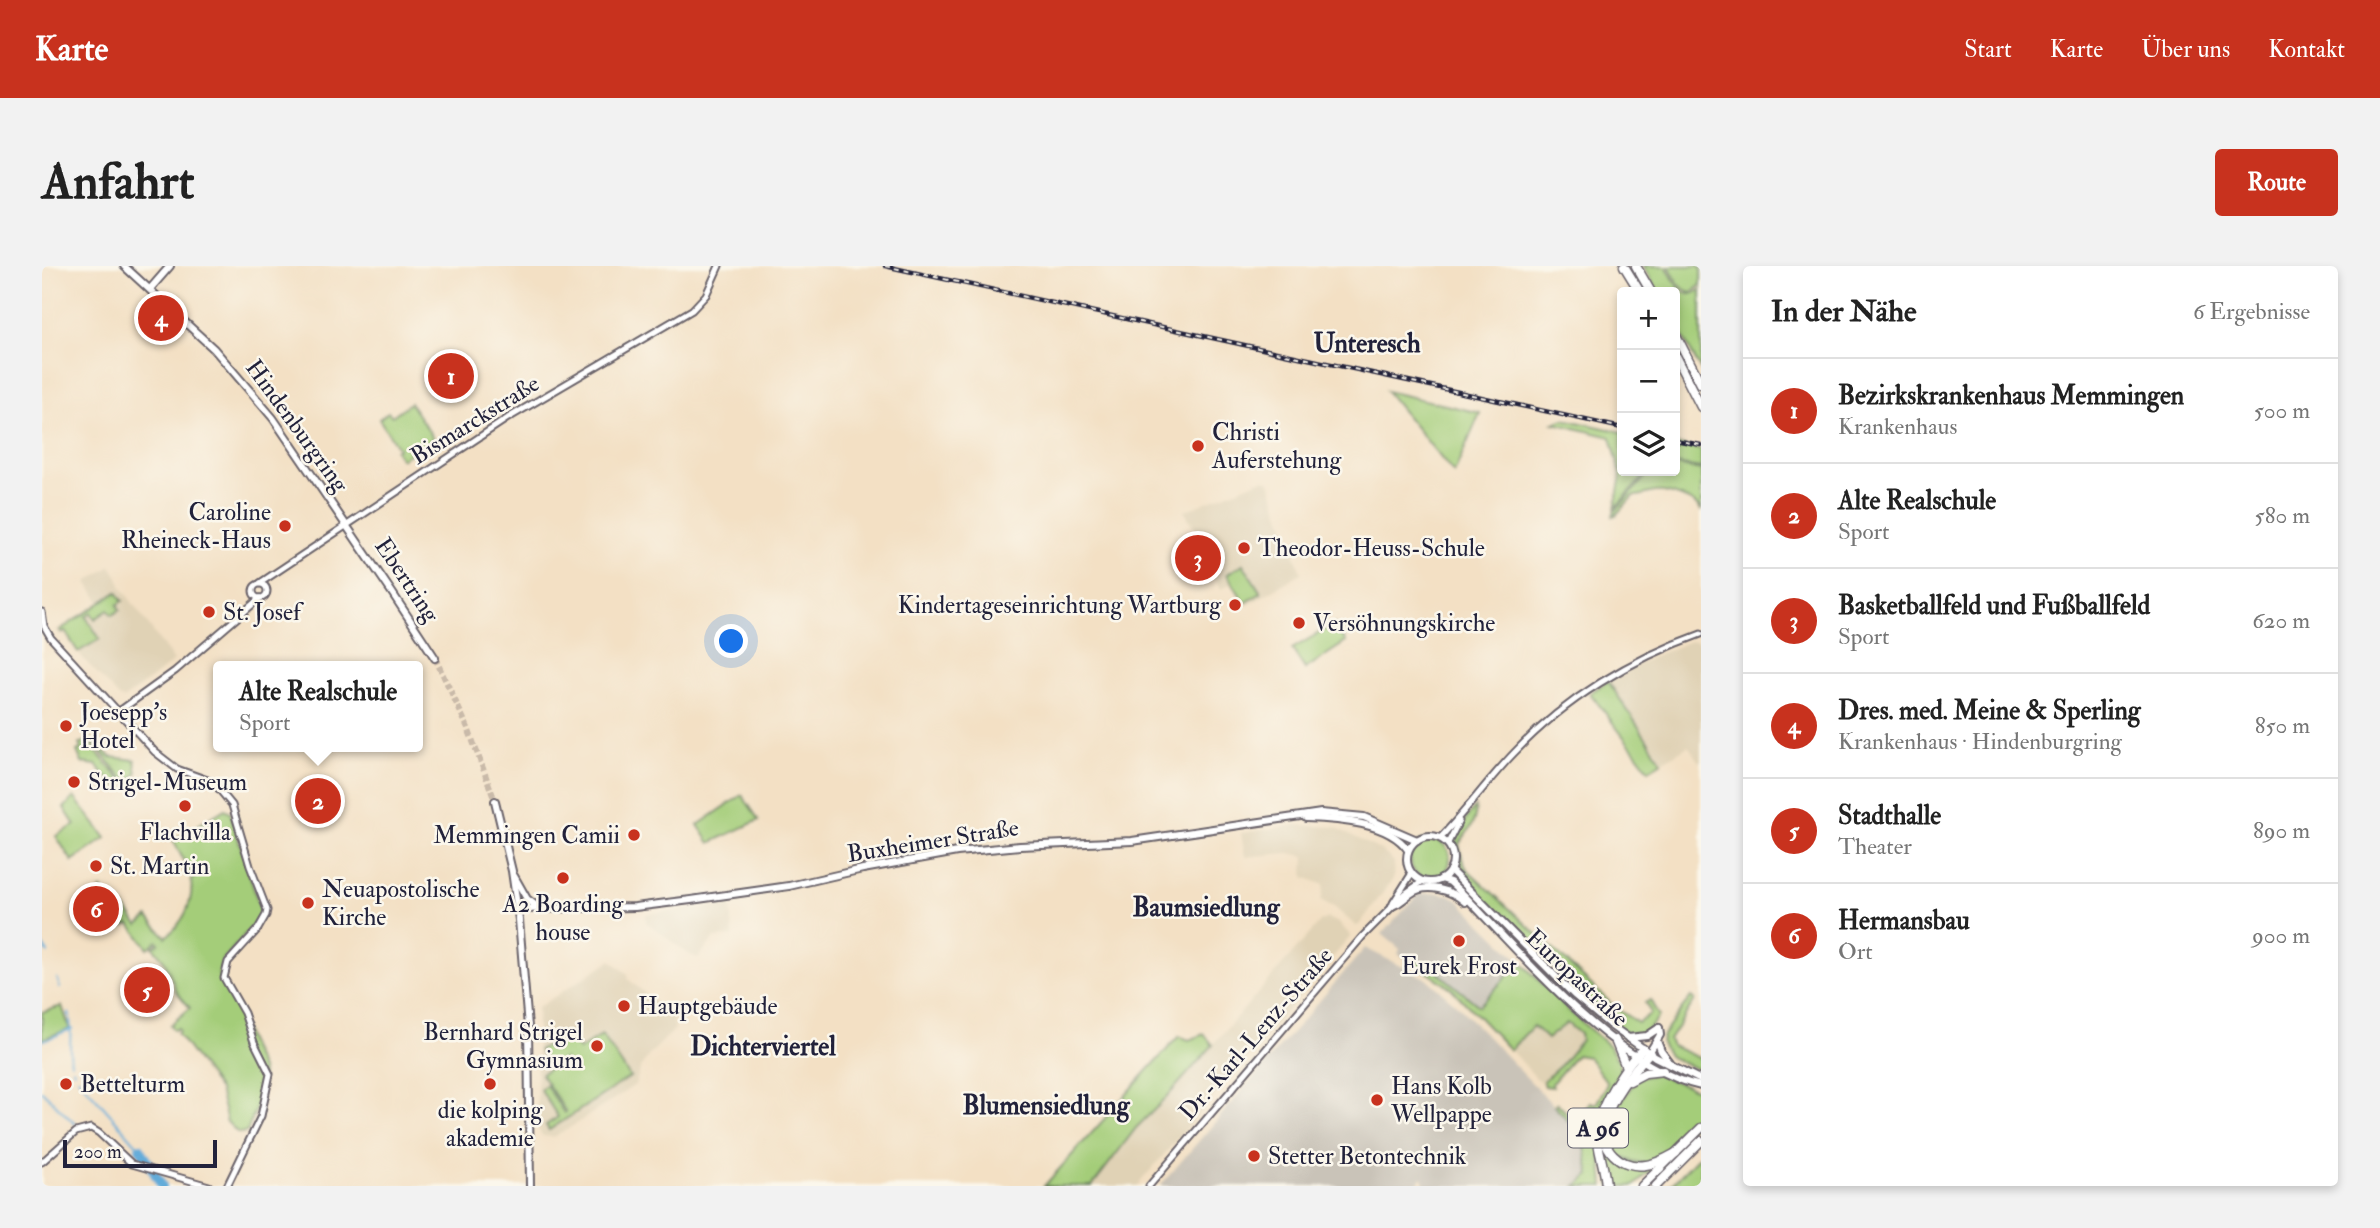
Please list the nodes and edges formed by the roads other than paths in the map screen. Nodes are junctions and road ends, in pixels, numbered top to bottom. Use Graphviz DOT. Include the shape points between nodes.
graph roads {
  1 [pos="124,266"];
  2 [pos="170,266"];
  3 [pos="719,266"];
  4 [pos="1624,266"];
  5 [pos="1636,266"];
  6 [pos="1637,287"];
  7 [pos="1648,287"];
  8 [pos="150,289"];
  9 [pos="1680,343"];
  10 [pos="1680,366"];
  11 [pos="1701,384"];
  12 [pos="1701,407"];
  13 [pos="346,525"];
  14 [pos="275,574"];
  15 [pos="260,583"];
  16 [pos="267,588"];
  17 [pos="254,594"];
  18 [pos="260,598"];
  19 [pos="247,609"];
  20 [pos="42,612"];
  21 [pos="1701,634"];
  22 [pos="435,658"];
  23 [pos="118,712"];
  24 [pos="495,801"];
  25 [pos="1462,815"];
  26 [pos="1294,817"];
  27 [pos="1440,838"];
  28 [pos="1417,840"];
  29 [pos="1448,843"];
  30 [pos="1408,850"];
  31 [pos="1450,870"];
  32 [pos="512,871"];
  33 [pos="1412,873"];
  34 [pos="1441,879"];
  35 [pos="1423,881"];
  36 [pos="1392,906"];
  37 [pos="517,909"];
  38 [pos="540,909"];
  39 [pos="1478,910"];
  40 [pos="1659,1028"];
  41 [pos="1626,1038"];
  42 [pos="1615,1040"];
  43 [pos="1657,1041"];
  44 [pos="1646,1051"];
  45 [pos="1639,1058"];
  46 [pos="1626,1068"];
  47 [pos="1667,1068"];
  48 [pos="1701,1080"];
  49 [pos="1627,1081"];
  50 [pos="1701,1086"];
  51 [pos="1701,1128"];
  52 [pos="1701,1141"];
  53 [pos="1676,1153"];
  54 [pos="42,1162"];
  55 [pos="208,1186"];
  56 [pos="227,1186"];
  57 [pos="530,1186"];
  58 [pos="1149,1186"];
  59 [pos="1606,1186"];
  60 [pos="1642,1186"];
  61 [pos="1656,1186"];
  1 -- 8 [label="main road, Hindenburgring"];
  2 -- 8 [label="main road"];
  3 -- 13 [label="street, Bismarckstraße" via="699,304 669,325 508,418"];
  4 -- 6 [label="highway"];
  5 -- 7 [label="highway"];
  8 -- 13 [label="main road, Hindenburgring" via="247,386"];
  9 -- 11 [label="highway"];
  10 -- 12 [label="highway"];
  13 -- 14 [label="street, Bismarckstraße"];
  13 -- 22 [label="main road, Ebertring"];
  14 -- 15 [label="street, Bismarckstraße"];
  14 -- 16 [label="street, Bismarckstraße"];
  15 -- 16 [label="street"];
  15 -- 17 [label="street"];
  16 -- 18 [label="street, Bismarckstraße"];
  17 -- 18 [label="street"];
  17 -- 19 [label="street"];
  18 -- 19 [label="street, Bismarckstraße"];
  19 -- 23 [label="street, Bismarckstraße" via="179,668"];
  20 -- 23 [label="street" via="51,638"];
  21 -- 25 [label="street" via="1639,660 1570,704 1520,747"];
  23 -- 56 [label="street" via="167,762 209,779 229,799 267,910 263,922 225,971 225,984 244,1013 270,1074 261,1116"];
  24 -- 32 [label="main road"];
  25 -- 27 [label="street"];
  25 -- 29 [label="street"];
  26 -- 28 [label="main road, Buxheimer Straße" via="1352,815"];
  26 -- 30 [label="main road, Buxheimer Straße" via="1367,826 1400,841"];
  26 -- 38 [label="main road, Buxheimer Straße" via="1132,841 979,849 751,892 646,905"];
  27 -- 28 [label="main road"];
  27 -- 29 [label="main road"];
  28 -- 30 [label="main road"];
  29 -- 31 [label="main road" via="1453,856"];
  30 -- 33 [label="main road"];
  31 -- 34 [label="main road"];
  31 -- 41 [label="main road, Europastraße" via="1574,995"];
  32 -- 37 [label="main road"];
  32 -- 38 [label="main road" via="527,899"];
  33 -- 35 [label="main road"];
  33 -- 36 [label="street, Dr.-Karl-Lenz-Straße"];
  34 -- 35 [label="main road"];
  34 -- 39 [label="main road, Europastraße"];
  35 -- 36 [label="street, Dr.-Karl-Lenz-Straße"];
  36 -- 39 [label="main road" via="1415,891 1438,889 1451,891"];
  36 -- 58 [label="street, Dr.-Karl-Lenz-Straße"];
  37 -- 38 [label="main road, Buxheimer Straße"];
  37 -- 57 [label="main road" via="528,1027"];
  39 -- 42 [label="main road, Europastraße" via="1578,1010"];
  40 -- 41 [label="main road" via="1647,1036"];
  40 -- 43 [label="main road"];
  40 -- 44 [label="main road"];
  41 -- 44 [label="main road, Europastraße"];
  42 -- 45 [label="main road, Europastraße"];
  42 -- 46 [label="highway"];
  43 -- 44 [label="main road"];
  43 -- 47 [label="main road"];
  44 -- 45 [label="highway"];
  44 -- 47 [label="main road, Europastraße"];
  45 -- 46 [label="highway, A 96"];
  45 -- 47 [label="main road, Europastraße"];
  45 -- 49 [label="highway"];
  46 -- 59 [label="highway, A 96" via="1599,1119"];
  47 -- 48 [label="main road, Europastraße"];
  47 -- 49 [label="highway"];
  47 -- 50 [label="main road, Europastraße"];
  49 -- 53 [label="highway" via="1605,1121 1610,1152 1637,1166"];
  51 -- 53 [label="highway"];
  52 -- 61 [label="highway"];
  53 -- 60 [label="highway"];
  54 -- 55 [label="street" via="87,1128 99,1133 132,1164"];
}
